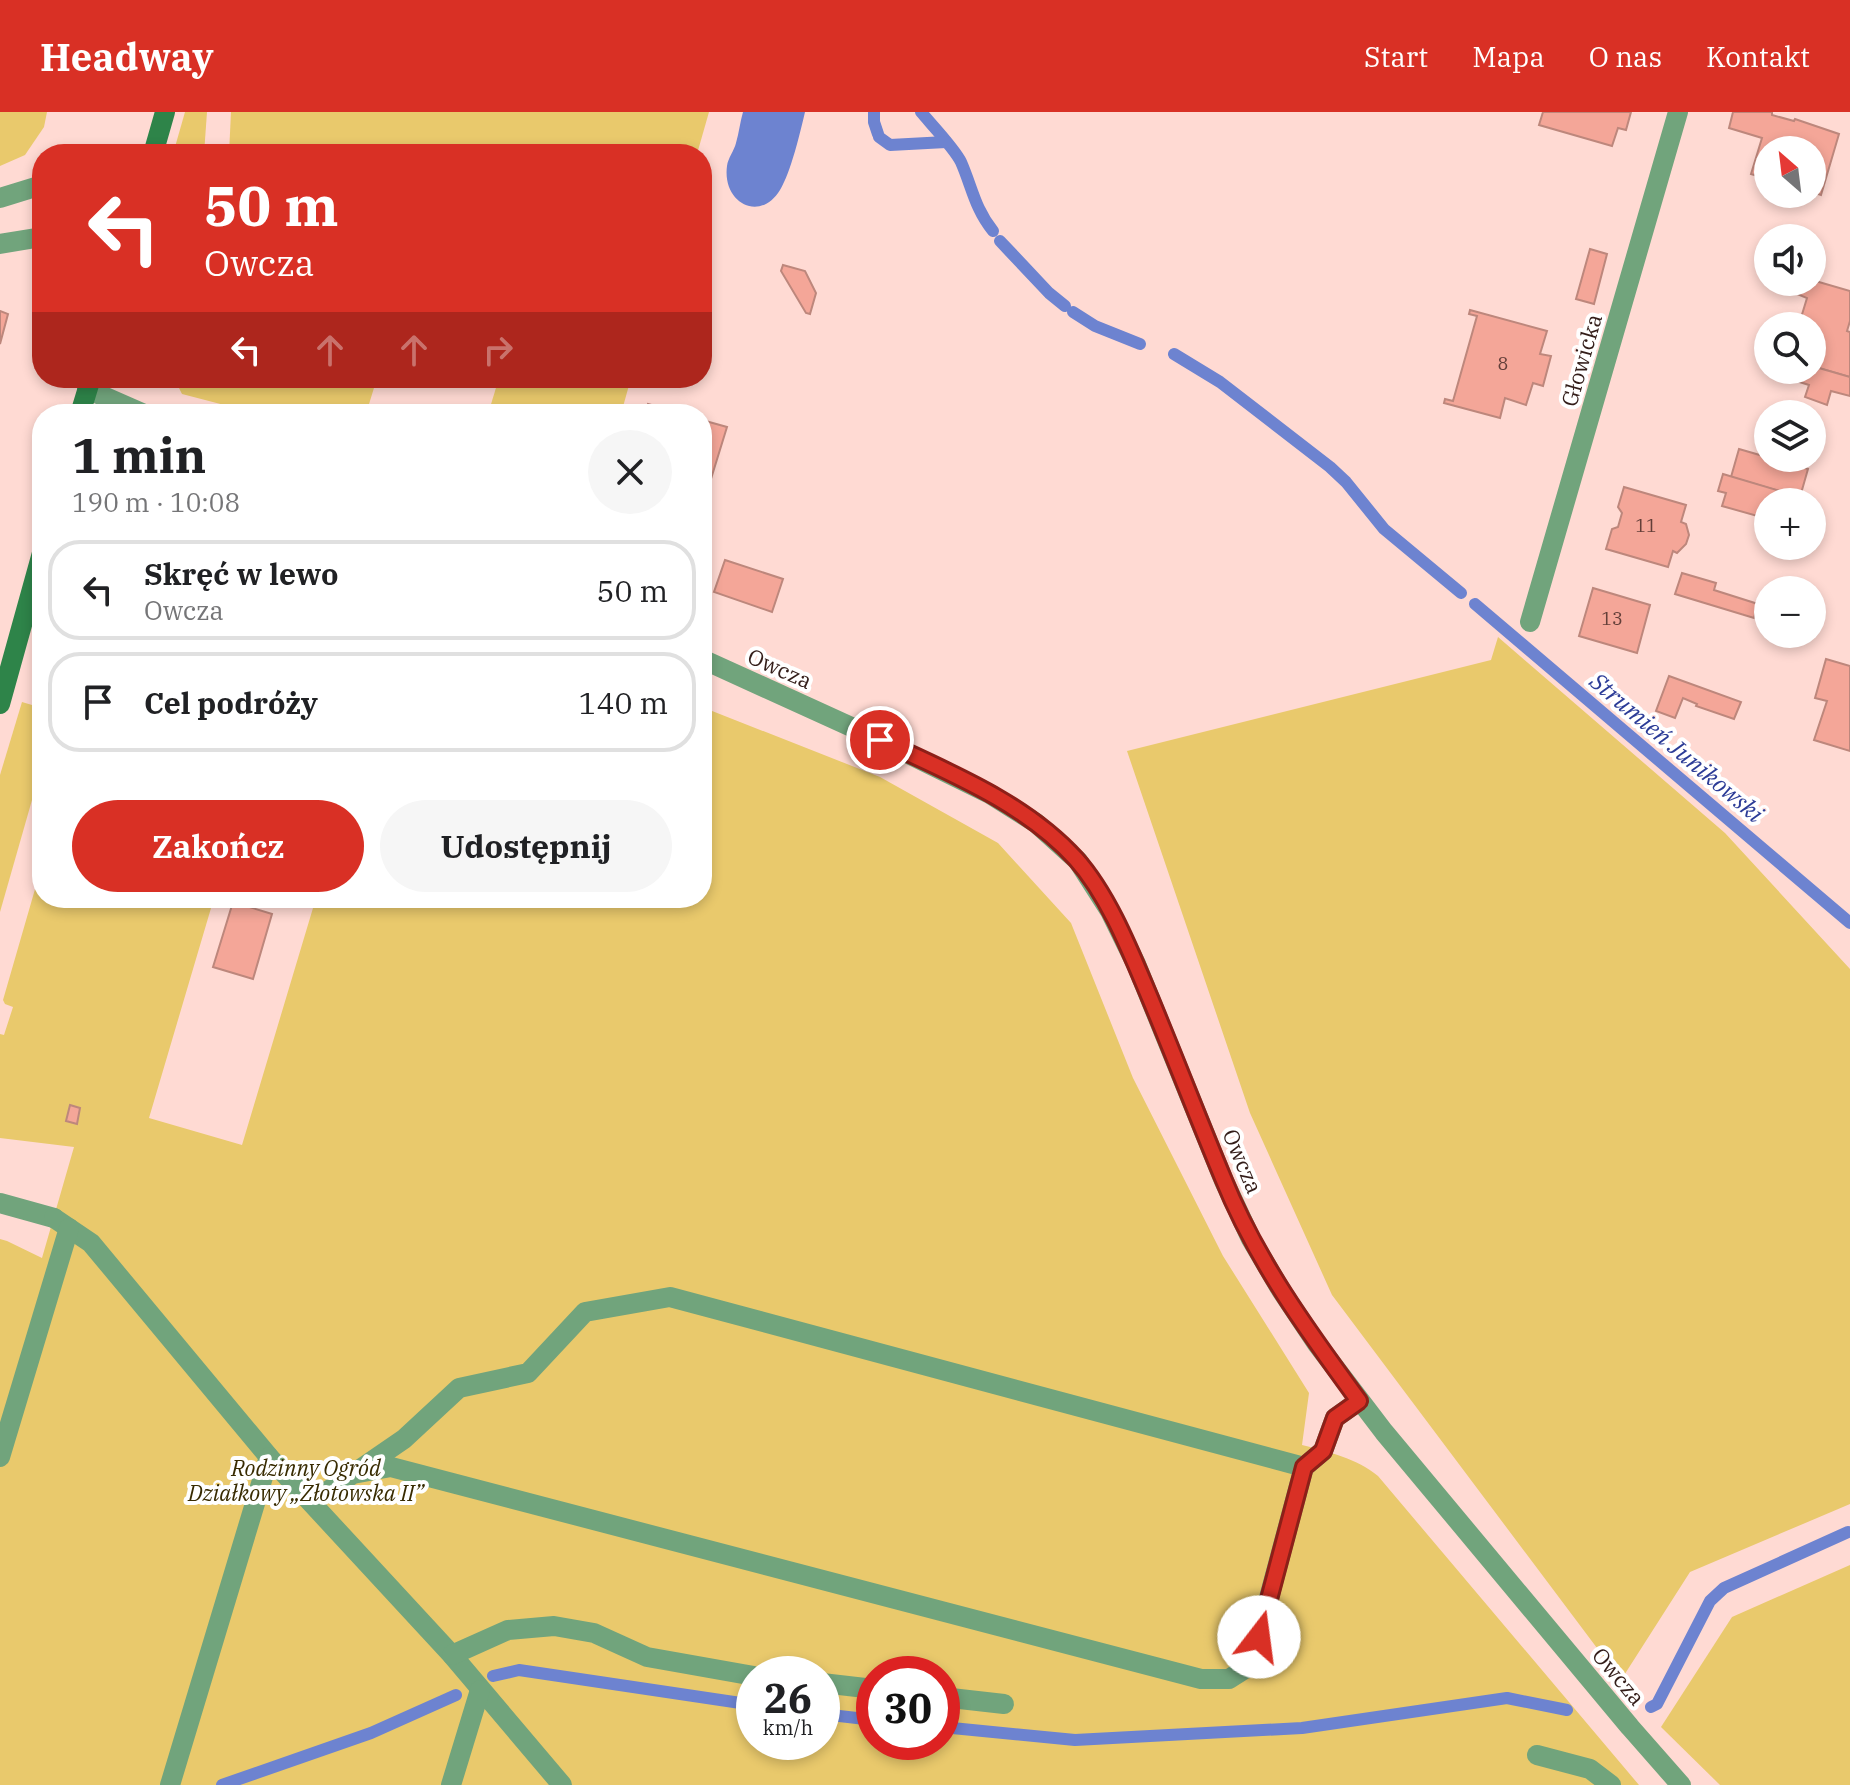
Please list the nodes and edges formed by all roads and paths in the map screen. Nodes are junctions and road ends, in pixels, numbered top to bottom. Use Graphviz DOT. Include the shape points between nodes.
graph roads {
  1 [pos="165,112"];
  2 [pos="1678,112"];
  3 [pos="156,144"];
  4 [pos="32,188"];
  5 [pos="0,198"];
  6 [pos="32,239"];
  7 [pos="0,244"];
  8 [pos="96,388"];
  9 [pos="126,404"];
  10 [pos="32,589"];
  11 [pos="1530,622"];
  12 [pos="712,664"];
  13 [pos="0,704"];
  14 [pos="0,1203"];
  15 [pos="62,1223"];
  16 [pos="1359,1401"];
  17 [pos="0,1457"];
  18 [pos="269,1457"];
  19 [pos="1304,1467"];
  20 [pos="353,1474"];
  21 [pos="311,1502"];
  22 [pos="452,1655"];
  23 [pos="736,1673"];
  24 [pos="480,1690"];
  25 [pos="960,1699"];
  26 [pos="1004,1704"];
  27 [pos="1537,1755"];
  28 [pos="170,1785"];
  29 [pos="451,1785"];
  30 [pos="562,1785"];
  31 [pos="1611,1785"];
  32 [pos="1681,1785"];
  1 -- 3 [label="street"];
  2 -- 11 [label="street, Głowicka"];
  4 -- 5 [label="street"];
  6 -- 7 [label="street"];
  8 -- 9 [label="street"];
  10 -- 13 [label="street"];
  12 -- 16 [label="street, Owcza" via="990,794 1036,823 1078,861 1136,964 1251,1239"];
  14 -- 15 [label="street"];
  15 -- 17 [label="street"];
  15 -- 18 [label="street" via="91,1243"];
  16 -- 19 [label="street" via="1335,1418 1323,1451"];
  16 -- 32 [label="street, Owcza"];
  18 -- 21 [label="street"];
  18 -- 28 [label="street"];
  19 -- 20 [label="street" via="670,1297 585,1312 528,1373 459,1388 404,1439"];
  19 -- 20 [label="street" via="1251,1665 1229,1679 1201,1679 391,1467"];
  20 -- 21 [label="street"];
  21 -- 22 [label="street"];
  22 -- 23 [label="street" via="508,1630 554,1626 594,1633 647,1657"];
  22 -- 24 [label="street"];
  24 -- 29 [label="street"];
  24 -- 30 [label="street"];
  25 -- 26 [label="street"];
  27 -- 31 [label="street" via="1590,1769"];
}
